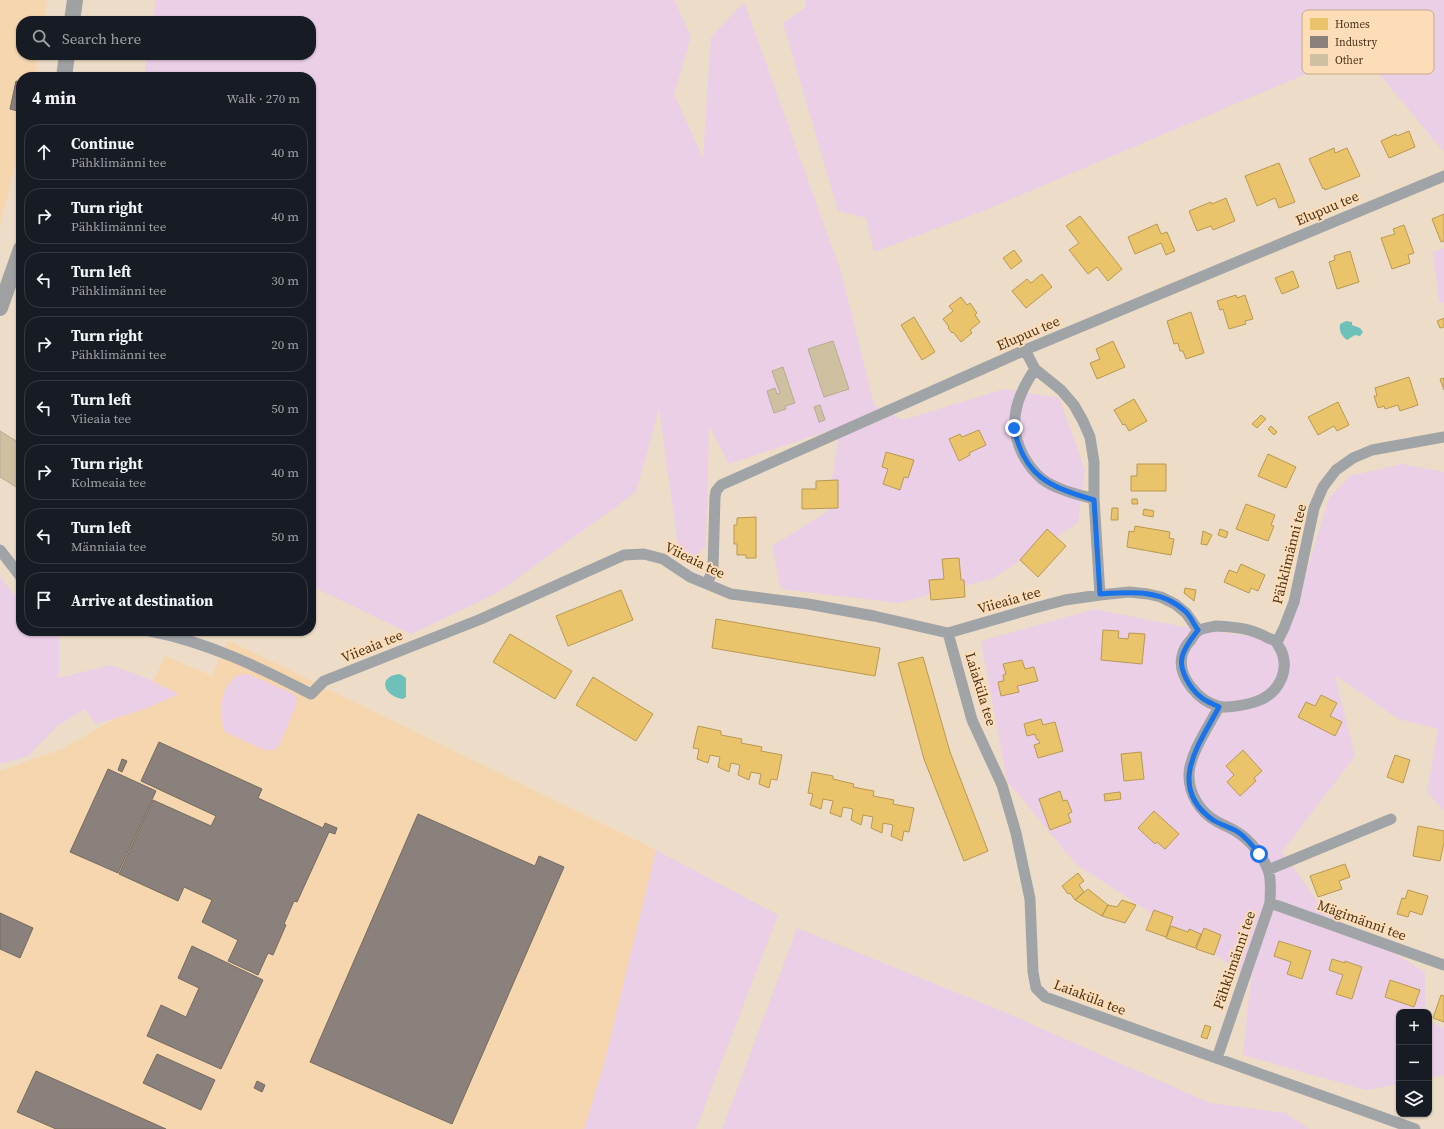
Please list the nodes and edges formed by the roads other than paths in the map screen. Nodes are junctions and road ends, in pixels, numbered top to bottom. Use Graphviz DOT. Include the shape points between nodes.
graph roads {
  1 [pos="75,0"];
  2 [pos="73,16"];
  3 [pos="66,60"];
  4 [pos="65,72"];
  5 [pos="1444,176"];
  6 [pos="16,263"];
  7 [pos="0,308"];
  8 [pos="1025,350"];
  9 [pos="1035,369"];
  10 [pos="1444,437"];
  11 [pos="1094,500"];
  12 [pos="0,550"];
  13 [pos="16,571"];
  14 [pos="707,584"];
  15 [pos="1100,594"];
  16 [pos="1198,630"];
  17 [pos="948,633"];
  18 [pos="174,636"];
  19 [pos="1277,642"];
  20 [pos="1219,707"];
  21 [pos="1391,819"];
  22 [pos="1268,870"];
  23 [pos="1270,903"];
  24 [pos="1444,965"];
  25 [pos="1217,1058"];
  26 [pos="1415,1129"];
  1 -- 2 [label="main road"];
  3 -- 4 [label="main road"];
  5 -- 8 [label="street, Elupuu tee"];
  6 -- 7 [label="main road"];
  8 -- 9 [label="street"];
  8 -- 14 [label="street, Elupuu tee" via="721,485 715,497 713,569"];
  9 -- 11 [label="street" via="1062,390 1083,421 1090,437 1094,462"];
  9 -- 11 [label="street" via="1018,401 1014,428 1017,444 1030,468 1043,480 1068,492"];
  10 -- 19 [label="street, Pähklimänni tee" via="1372,450 1353,458 1336,470 1323,487 1314,508 1294,602"];
  11 -- 15 [label="street"];
  12 -- 13 [label="street"];
  14 -- 17 [label="street, Viieaia tee" via="731,594 808,604"];
  14 -- 18 [label="street, Viieaia tee" via="690,577 663,559 644,554 624,555 481,619 324,681 311,694 234,657"];
  15 -- 16 [label="street, Viieaia tee" via="1129,592 1161,597 1186,613"];
  15 -- 17 [label="street, Viieaia tee" via="1065,600"];
  16 -- 19 [label="street" via="1216,626 1239,627"];
  16 -- 20 [label="street" via="1182,656 1182,667 1186,680 1202,698"];
  17 -- 25 [label="street, Laiaküla tee" via="972,720 1002,785 1016,833 1030,899 1036,988 1045,998"];
  19 -- 20 [label="street" via="1284,664 1283,675 1271,694 1260,701 1248,704"];
  20 -- 22 [label="street, Pähklimänni tee" via="1193,756 1188,775 1191,791 1196,803 1204,812 1249,841"];
  21 -- 22 [label="street"];
  22 -- 23 [label="street, Pähklimänni tee"];
  23 -- 24 [label="street, Mägimänni tee"];
  23 -- 25 [label="street, Pähklimänni tee"];
  25 -- 26 [label="street, Laiaküla tee"];
}
